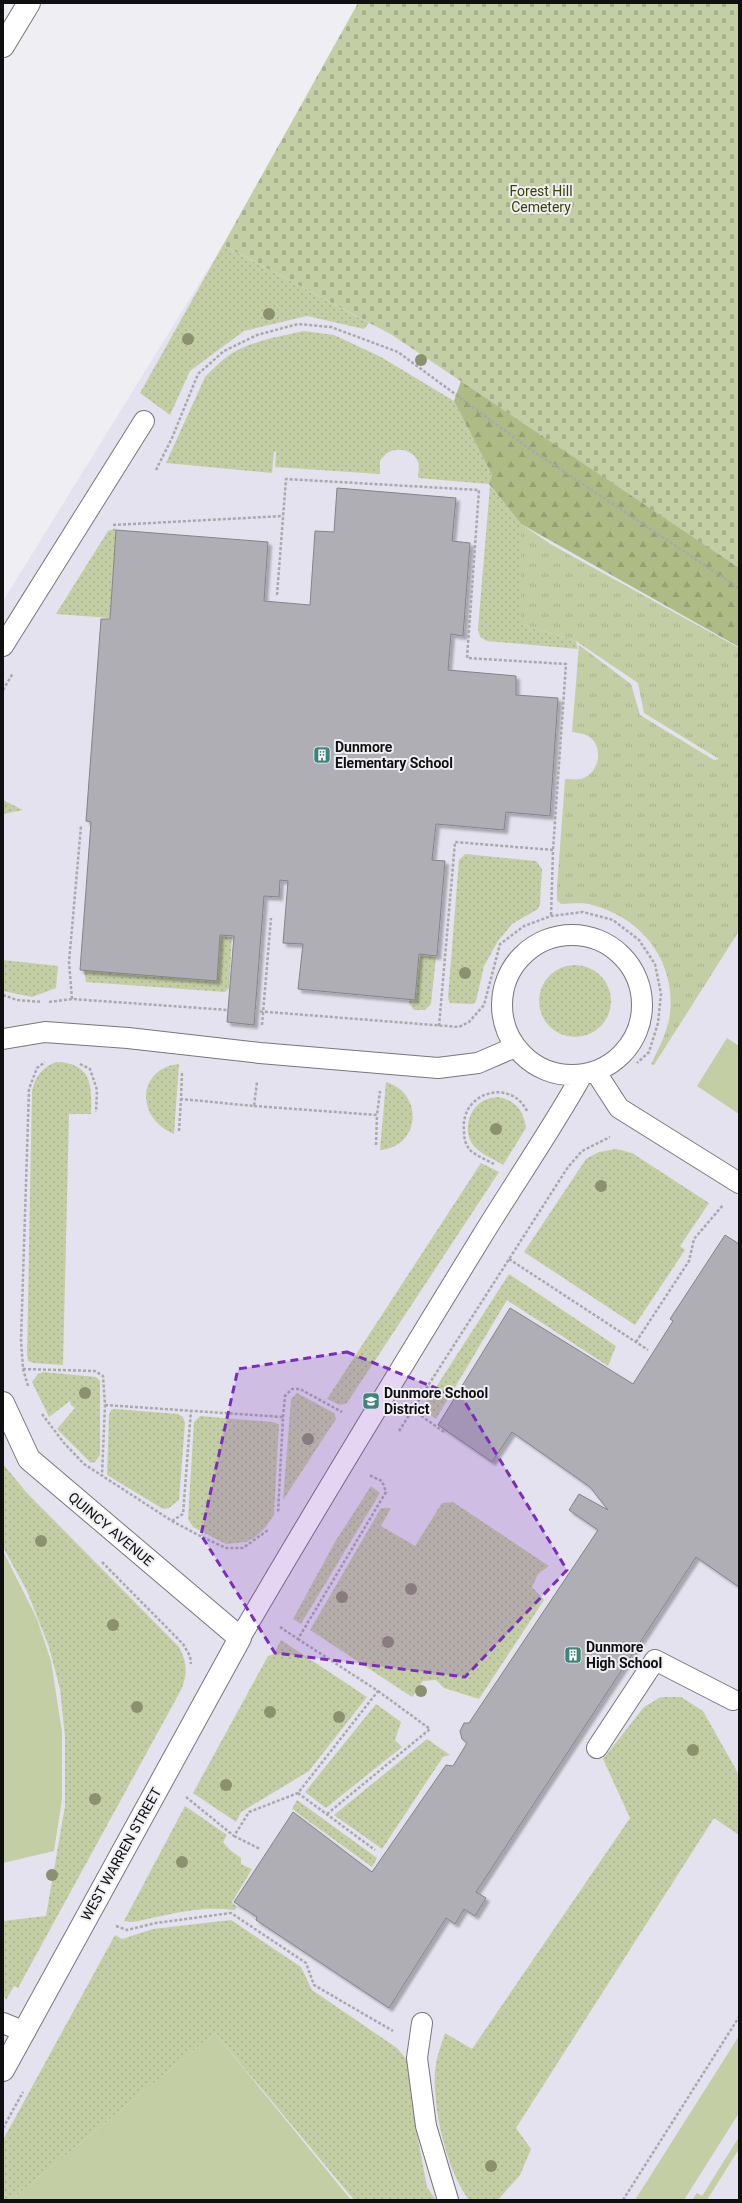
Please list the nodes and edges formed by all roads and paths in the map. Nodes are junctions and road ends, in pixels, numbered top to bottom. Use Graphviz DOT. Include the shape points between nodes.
graph roads {
  1 [pos="29,3"];
  2 [pos="3,46"];
  3 [pos="144,421"];
  4 [pos="156,470"];
  5 [pos="283,516"];
  6 [pos="106,526"];
  7 [pos="739,588"];
  8 [pos="277,595"];
  9 [pos="3,646"];
  10 [pos="81,826"];
  11 [pos="553,850"];
  12 [pos="551,916"];
  13 [pos="3,995"];
  14 [pos="72,999"];
  15 [pos="228,1010"];
  16 [pos="255,1011"];
  17 [pos="439,1026"];
  18 [pos="3,1039"];
  19 [pos="515,1047"];
  20 [pos="49,1059"];
  21 [pos="77,1062"];
  22 [pos="636,1063"];
  23 [pos="589,1073"];
  24 [pos="381,1084"];
  25 [pos="180,1099"];
  26 [pos="254,1106"];
  27 [pos="96,1112"];
  28 [pos="528,1113"];
  29 [pos="378,1115"];
  30 [pos="179,1130"];
  31 [pos="616,1139"];
  32 [pos="376,1145"];
  33 [pos="500,1167"];
  34 [pos="739,1183"];
  35 [pos="718,1199"];
  36 [pos="724,1203"];
  37 [pos="729,1206"];
  38 [pos="509,1259"];
  39 [pos="636,1342"];
  40 [pos="648,1350"];
  41 [pos="23,1369"];
  42 [pos="29,1387"];
  43 [pos="3,1403"];
  44 [pos="105,1405"];
  45 [pos="190,1410"];
  46 [pos="413,1410"];
  47 [pos="41,1413"];
  48 [pos="344,1413"];
  49 [pos="283,1417"];
  50 [pos="399,1431"];
  51 [pos="444,1432"];
  52 [pos="102,1475"];
  53 [pos="368,1475"];
  54 [pos="283,1509"];
  55 [pos="278,1513"];
  56 [pos="274,1519"];
  57 [pos="172,1521"];
  58 [pos="271,1526"];
  59 [pos="100,1560"];
  60 [pos="280,1627"];
  61 [pos="240,1638"];
  62 [pos="298,1639"];
  63 [pos="192,1668"];
  64 [pos="378,1691"];
  65 [pos="733,1700"];
  66 [pos="597,1748"];
  67 [pos="298,1794"];
  68 [pos="184,1796"];
  69 [pos="327,1814"];
  70 [pos="234,1836"];
  71 [pos="260,1849"];
  72 [pos="376,1850"];
  73 [pos="115,1925"];
  74 [pos="739,2016"];
  75 [pos="3,2023"];
  76 [pos="422,2023"];
  77 [pos="25,2032"];
  78 [pos="3,2070"];
  79 [pos="448,2200"];
  80 [pos="623,2200"];
  1 -- 2 [label="street"];
  3 -- 9 [label="lane"];
  4 -- 7 [label="path" via="198,374 224,351 257,335 298,324 331,327 398,352 527,447"];
  5 -- 6 [label="path"];
  5 -- 8 [label="path"];
  5 -- 11 [label="path" via="286,479 480,490 467,658 566,664"];
  10 -- 14 [label="path" via="69,962"];
  11 -- 12 [label="path"];
  11 -- 17 [label="path" via="455,842"];
  12 -- 17 [label="path" via="524,926 500,944 484,1005 469,1022 459,1027"];
  12 -- 22 [label="path" via="583,912 613,920 639,940 655,964 661,994 658,1024 649,1052"];
  13 -- 14 [label="path" via="18,1000 46,1002"];
  14 -- 15 [label="path"];
  16 -- 17 [label="path"];
  18 -- 19 [label="lane" via="45,1032 438,1068 478,1063"];
  19 -- 23 [label="lane" via="528,1061 545,1070 563,1076"];
  19 -- 23 [label="lane" via="504,1025 502,1000 507,977 521,956 540,941 564,934 588,935 611,945 629,962 640,984 643,1008 638,1032 625,1053 605,1068"];
  20 -- 41 [label="path" via="37,1068 29,1088 21,1340"];
  21 -- 27 [label="path" via="90,1069 97,1090"];
  23 -- 34 [label="lane" via="619,1108"];
  23 -- 61 [label="lane" via="480,1239 306,1524"];
  24 -- 29 [label="path"];
  25 -- 30 [label="path"];
  26 -- 29 [label="path"];
  28 -- 33 [label="path" via="524,1104 504,1092 477,1099 470,1104 463,1121 466,1144 472,1152"];
  29 -- 32 [label="path"];
  31 -- 38 [label="path" via="608,1137 582,1151 568,1167"];
  35 -- 36 [label="path"];
  36 -- 37 [label="path"];
  36 -- 39 [label="path" via="694,1239 689,1261"];
  38 -- 39 [label="path"];
  38 -- 46 [label="path"];
  39 -- 40 [label="path"];
  41 -- 42 [label="path"];
  41 -- 44 [label="path" via="95,1371 103,1376"];
  43 -- 61 [label="street, QUINCY AVENUE" via="29,1459"];
  44 -- 45 [label="path"];
  44 -- 52 [label="path"];
  45 -- 49 [label="path"];
  45 -- 57 [label="path" via="183,1514"];
  46 -- 50 [label="path"];
  46 -- 51 [label="path"];
  47 -- 52 [label="path" via="84,1464"];
  48 -- 49 [label="path" via="300,1389 292,1388 286,1396"];
  49 -- 55 [label="path"];
  52 -- 57 [label="path"];
  53 -- 62 [label="path" via="382,1481 386,1492"];
  54 -- 55 [label="path"];
  55 -- 56 [label="path"];
  57 -- 58 [label="path" via="226,1548 243,1548 267,1532"];
  59 -- 63 [label="path" via="183,1644 190,1656"];
  60 -- 62 [label="path"];
  61 -- 77 [label="street, WEST WARREN STREET"];
  62 -- 64 [label="path"];
  64 -- 67 [label="path"];
  64 -- 69 [label="path" via="430,1729"];
  65 -- 66 [label="lane" via="655,1660"];
  67 -- 69 [label="path"];
  67 -- 70 [label="path" via="249,1812"];
  68 -- 70 [label="path"];
  69 -- 72 [label="path"];
  70 -- 71 [label="path"];
  73 -- 76 [label="path" via="127,1930 156,1923 231,1913 306,1963 314,1985 391,2032"];
  74 -- 80 [label="path"];
  75 -- 77 [label="lane"];
  76 -- 79 [label="lane" via="417,2058 426,2126"];
  77 -- 78 [label="street, WEST WARREN STREET"];
}
